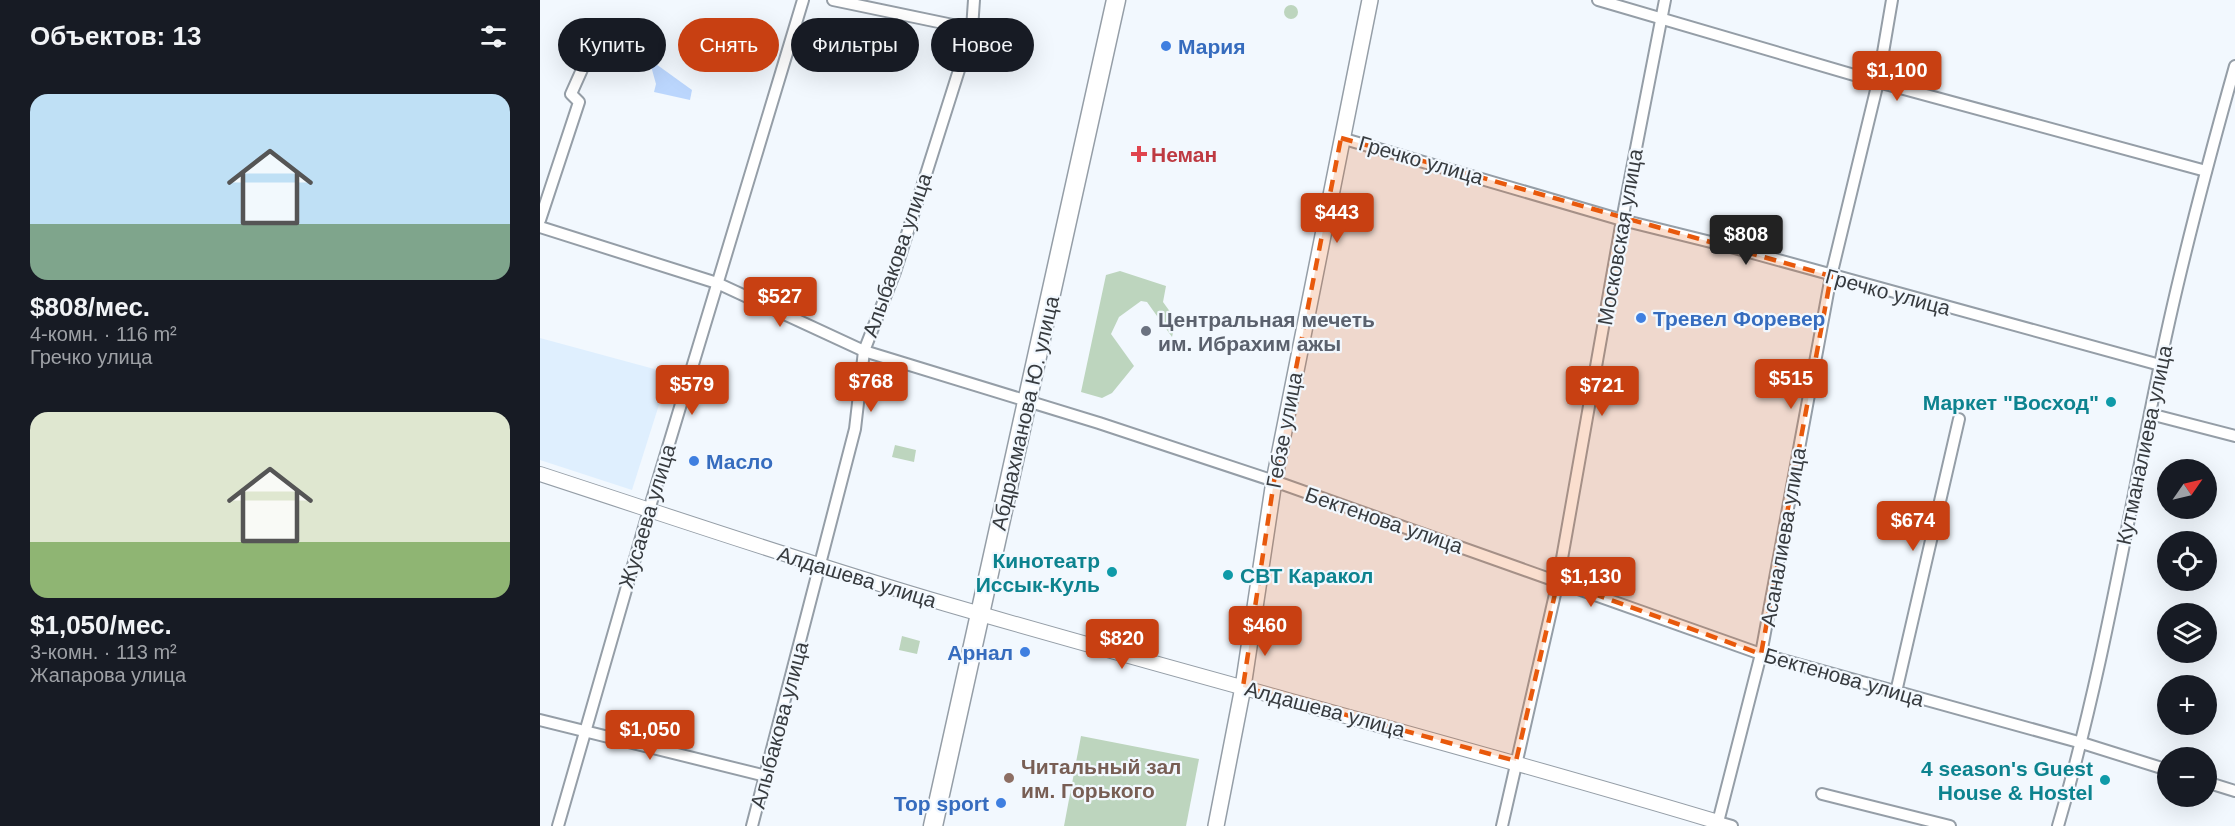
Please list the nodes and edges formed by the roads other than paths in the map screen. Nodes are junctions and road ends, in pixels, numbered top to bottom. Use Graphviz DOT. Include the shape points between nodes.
graph roads {
  1 [pos="803,0"];
  2 [pos="833,0"];
  3 [pos="974,0"];
  4 [pos="1116,0"];
  5 [pos="1370,0"];
  6 [pos="1598,0"];
  7 [pos="1665,0"];
  8 [pos="1892,0"];
  9 [pos="973,18"];
  10 [pos="1661,19"];
  11 [pos="931,20"];
  12 [pos="2235,66"];
  13 [pos="581,72"];
  14 [pos="958,72"];
  15 [pos="1878,82"];
  16 [pos="1341,138"];
  17 [pos="2206,171"];
  18 [pos="540,220"];
  19 [pos="1622,220"];
  20 [pos="540,227"];
  21 [pos="1830,276"];
  22 [pos="717,283"];
  23 [pos="864,351"];
  24 [pos="2160,365"];
  25 [pos="1029,401"];
  26 [pos="2150,414"];
  27 [pos="1959,419"];
  28 [pos="2235,436"];
  29 [pos="540,474"];
  30 [pos="1274,481"];
  31 [pos="649,510"];
  32 [pos="822,567"];
  33 [pos="1558,581"];
  34 [pos="980,613"];
  35 [pos="1761,654"];
  36 [pos="1244,687"];
  37 [pos="1896,692"];
  38 [pos="540,720"];
  39 [pos="584,729"];
  40 [pos="2082,743"];
  41 [pos="1516,761"];
  42 [pos="2157,767"];
  43 [pos="766,776"];
  44 [pos="2217,785"];
  45 [pos="2235,791"];
  46 [pos="1822,794"];
  47 [pos="1718,824"];
  48 [pos="558,826"];
  49 [pos="752,826"];
  50 [pos="933,826"];
  51 [pos="1216,826"];
  52 [pos="1502,826"];
  53 [pos="1732,826"];
  54 [pos="1950,826"];
  55 [pos="2058,826"];
  1 -- 22 [label="street, Жусаева улица"];
  2 -- 11 [label="street"];
  3 -- 9 [label="street, Алыбакова улица"];
  4 -- 25 [label="highway, Абдрахманова Ю. улица"];
  5 -- 16 [label="main road, Гебзе улица"];
  6 -- 10 [label="street"];
  7 -- 10 [label="street, Московская улица"];
  8 -- 15 [label="street, Асаналиева улица"];
  10 -- 15 [label="street"];
  10 -- 19 [label="street, Московская улица"];
  12 -- 17 [label="street, Кутманалиева улица"];
  13 -- 18 [label="street" via="571,94 579,102"];
  14 -- 23 [label="street, Алыбакова улица" via="895,272"];
  15 -- 17 [label="street"];
  15 -- 21 [label="street, Асаналиева улица"];
  16 -- 19 [label="street, Гречко улица"];
  16 -- 30 [label="main road, Гебзе улица"];
  17 -- 24 [label="street, Кутманалиева улица"];
  19 -- 21 [label="street, Гречко улица"];
  19 -- 33 [label="street, Московская улица"];
  20 -- 22 [label="street, Бектенова улица"];
  21 -- 24 [label="street, Гречко улица"];
  21 -- 35 [label="street, Асаналиева улица"];
  22 -- 23 [label="street, Бектенова улица"];
  22 -- 31 [label="street, Жусаева улица"];
  23 -- 25 [label="street, Бектенова улица"];
  23 -- 32 [label="street, Алыбакова улица" via="855,429"];
  24 -- 26 [label="street, Кутманалиева улица"];
  25 -- 30 [label="street, Бектенова улица"];
  25 -- 34 [label="highway, Абдрахманова Ю. улица"];
  26 -- 28 [label="street"];
  26 -- 40 [label="street, Кутманалиева улица"];
  27 -- 37 [label="street"];
  29 -- 31 [label="street, Алдашева улица"];
  30 -- 33 [label="street, Бектенова улица"];
  30 -- 36 [label="main road, Гебзе улица"];
  31 -- 32 [label="street, Алдашева улица"];
  31 -- 39 [label="street, Жусаева улица"];
  32 -- 34 [label="street, Алдашева улица"];
  32 -- 43 [label="street, Алыбакова улица"];
  33 -- 35 [label="street, Бектенова улица"];
  33 -- 41 [label="street, Московская улица"];
  34 -- 36 [label="street, Алдашева улица"];
  34 -- 50 [label="highway, Абдрахманова Ю. улица"];
  35 -- 37 [label="street, Бектенова улица"];
  35 -- 47 [label="street, Асаналиева улица"];
  36 -- 41 [label="street, Алдашева улица"];
  36 -- 51 [label="main road, Гебзе улица"];
  37 -- 40 [label="street, Бектенова улица"];
  38 -- 39 [label="street"];
  39 -- 43 [label="street"];
  39 -- 48 [label="street, Жусаева улица"];
  40 -- 42 [label="street, Бектенова улица"];
  40 -- 55 [label="street, Кутманалиева улица"];
  41 -- 47 [label="street, Алдашева улица"];
  41 -- 52 [label="street, Московская улица"];
  43 -- 49 [label="street, Алыбакова улица"];
  44 -- 45 [label="street"];
  46 -- 54 [label="street"];
  47 -- 53 [label="street, Алдашева улица"];
}
